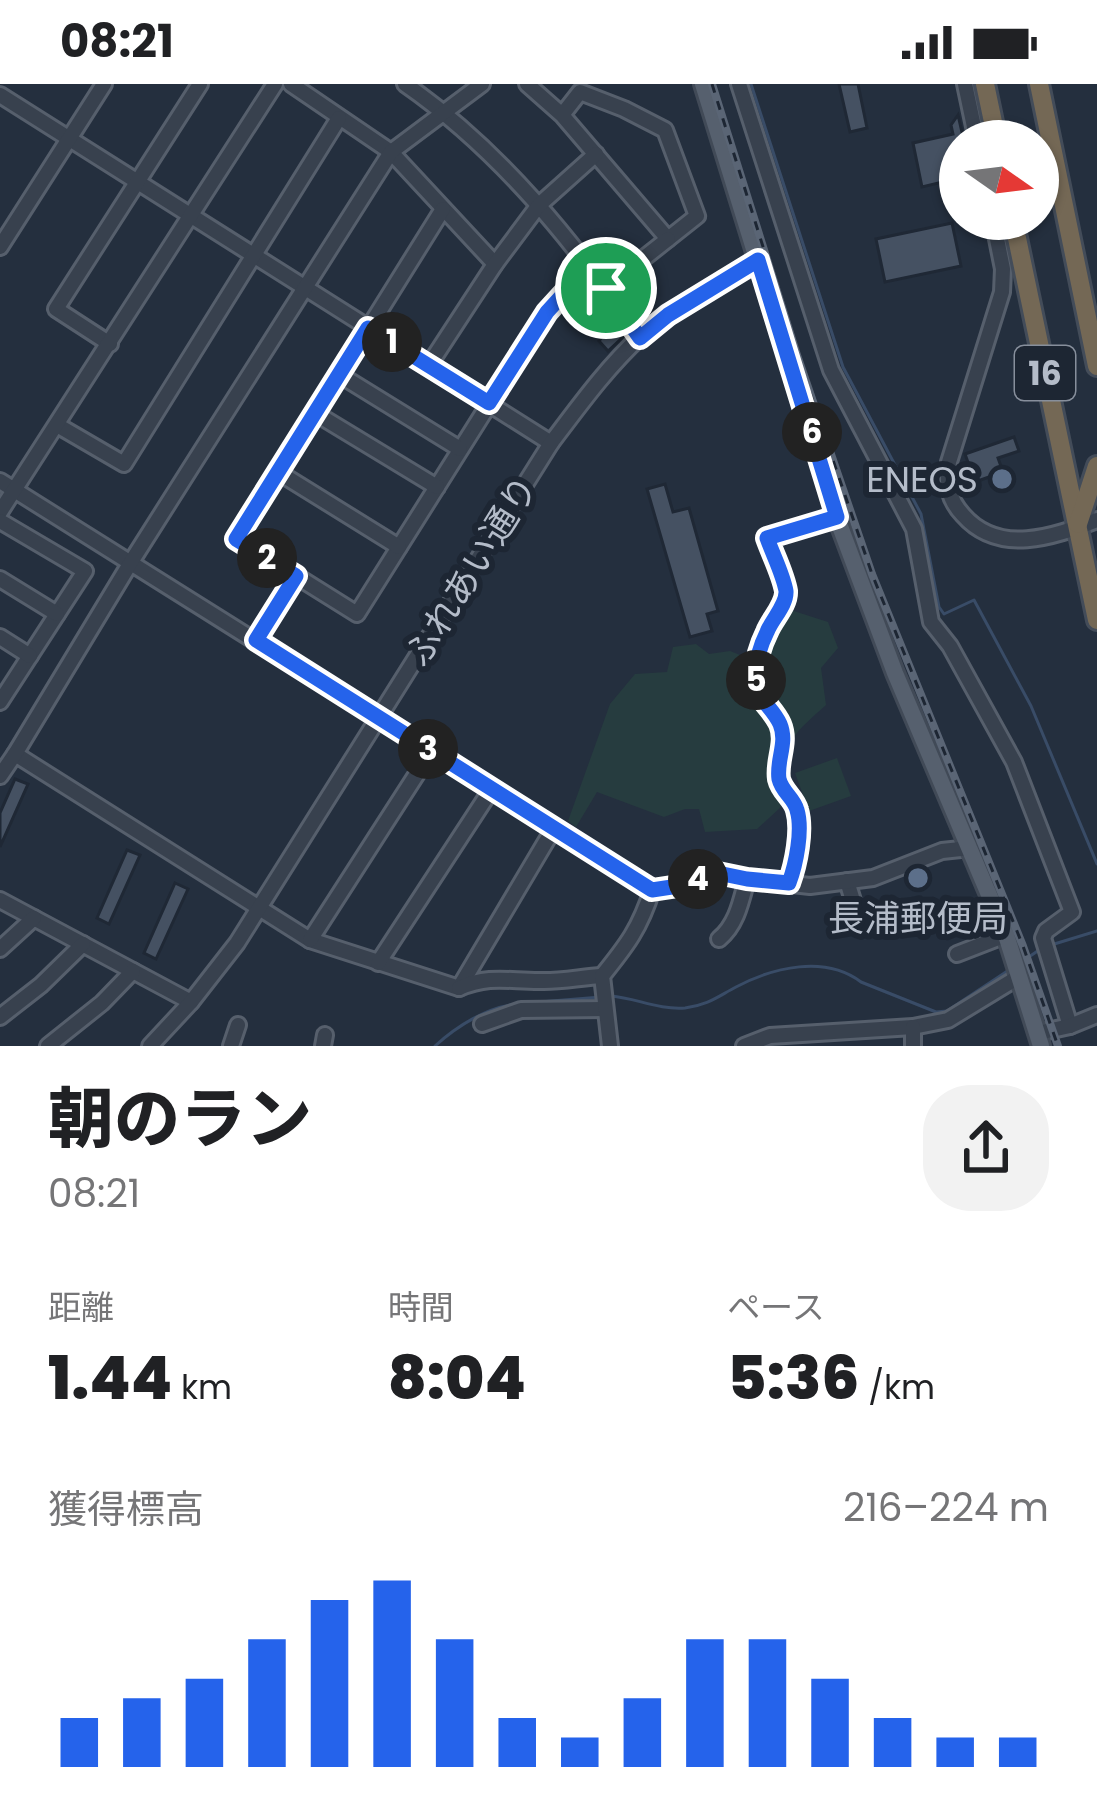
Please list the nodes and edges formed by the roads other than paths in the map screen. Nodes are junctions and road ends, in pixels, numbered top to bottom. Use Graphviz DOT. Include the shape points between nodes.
graph roads {
  1 [pos="104,84"];
  2 [pos="200,84"];
  3 [pos="275,84"];
  4 [pos="291,84"];
  5 [pos="405,84"];
  6 [pos="482,84"];
  7 [pos="527,84"];
  8 [pos="703,84"];
  9 [pos="739,84"];
  10 [pos="965,84"];
  11 [pos="985,84"];
  12 [pos="1039,84"];
  13 [pos="3,94"];
  14 [pos="444,111"];
  15 [pos="562,116"];
  16 [pos="339,118"];
  17 [pos="973,120"];
  18 [pos="993,120"];
  19 [pos="70,139"];
  20 [pos="391,152"];
  21 [pos="596,154"];
  22 [pos="137,181"];
  23 [pos="539,205"];
  24 [pos="443,209"];
  25 [pos="191,214"];
  26 [pos="668,239"];
  27 [pos="997,240"];
  28 [pos="1017,240"];
  29 [pos="0,247"];
  30 [pos="254,254"];
  31 [pos="758,260"];
  32 [pos="495,264"];
  33 [pos="589,266"];
  34 [pos="305,288"];
  35 [pos="606,288"];
  36 [pos="368,328"];
  37 [pos="640,338"];
  38 [pos="110,344"];
  39 [pos="429,365"];
  40 [pos="1097,366"];
  41 [pos="340,375"];
  42 [pos="489,403"];
  43 [pos="316,413"];
  44 [pos="57,425"];
  45 [pos="551,443"];
  46 [pos="460,449"];
  47 [pos="1097,466"];
  48 [pos="278,472"];
  49 [pos="0,481"];
  50 [pos="436,487"];
  51 [pos="15,490"];
  52 [pos="0,517"];
  53 [pos="837,517"];
  54 [pos="1097,520"];
  55 [pos="1077,528"];
  56 [pos="399,548"];
  57 [pos="131,562"];
  58 [pos="296,576"];
  59 [pos="0,579"];
  60 [pos="57,614"];
  61 [pos="1097,620"];
  62 [pos="0,637"];
  63 [pos="256,640"];
  64 [pos="30,656"];
  65 [pos="1,698"];
  66 [pos="380,717"];
  67 [pos="431,752"];
  68 [pos="16,754"];
  69 [pos="0,776"];
  70 [pos="491,790"];
  71 [pos="554,828"];
  72 [pos="970,848"];
  73 [pos="747,879"];
  74 [pos="847,881"];
  75 [pos="789,883"];
  76 [pos="652,890"];
  77 [pos="0,900"];
  78 [pos="260,907"];
  79 [pos="34,918"];
  80 [pos="861,927"];
  81 [pos="1006,935"];
  82 [pos="719,939"];
  83 [pos="310,940"];
  84 [pos="83,944"];
  85 [pos="0,950"];
  86 [pos="957,954"];
  87 [pos="378,964"];
  88 [pos="133,971"];
  89 [pos="602,976"];
  90 [pos="1020,976"];
  91 [pos="459,988"];
  92 [pos="191,1002"];
  93 [pos="605,1009"];
  94 [pos="1097,1015"];
  95 [pos="0,1018"];
  96 [pos="482,1024"];
  97 [pos="238,1025"];
  98 [pos="1070,1026"];
  99 [pos="914,1027"];
  100 [pos="1040,1040"];
  101 [pos="48,1046"];
  102 [pos="150,1046"];
  103 [pos="231,1046"];
  104 [pos="610,1046"];
  105 [pos="744,1046"];
  106 [pos="913,1046"];
  1 -- 19 [label="street"];
  2 -- 22 [label="street"];
  3 -- 25 [label="street"];
  4 -- 16 [label="street"];
  5 -- 14 [label="street"];
  6 -- 14 [label="street"];
  7 -- 15 [label="street"];
  8 -- 31 [label="main road"];
  9 -- 98 [label="street" via="831,370 914,529 932,622 1014,762 1072,912 1043,938"];
  10 -- 17 [label="street"];
  11 -- 18 [label="highway"];
  12 -- 40 [label="highway, 16"];
  13 -- 19 [label="street"];
  14 -- 20 [label="street"];
  14 -- 23 [label="street"];
  15 -- 21 [label="street"];
  15 -- 26 [label="street" via="580,92 664,130 697,216"];
  16 -- 20 [label="street"];
  16 -- 30 [label="street"];
  19 -- 22 [label="street"];
  19 -- 29 [label="street"];
  20 -- 24 [label="street"];
  20 -- 34 [label="street"];
  21 -- 23 [label="street"];
  21 -- 26 [label="street"];
  22 -- 25 [label="street"];
  22 -- 38 [label="street" via="56,309"];
  23 -- 32 [label="street"];
  23 -- 33 [label="street"];
  24 -- 32 [label="street"];
  24 -- 36 [label="street"];
  25 -- 30 [label="street"];
  25 -- 38 [label="street"];
  26 -- 35 [label="street"];
  27 -- 55 [label="street" via="1002,292 949,462 949,494 979,530 1006,540"];
  28 -- 55 [label="highway, 16"];
  30 -- 34 [label="street"];
  30 -- 44 [label="street" via="124,464"];
  31 -- 37 [label="street, ふれあい通り"];
  31 -- 53 [label="main road"];
  32 -- 39 [label="street"];
  33 -- 35 [label="street"];
  33 -- 42 [label="street" via="547,312"];
  34 -- 36 [label="street"];
  34 -- 57 [label="street"];
  35 -- 37 [label="street"];
  36 -- 39 [label="street"];
  36 -- 41 [label="street"];
  37 -- 45 [label="street, ふれあい通り"];
  38 -- 44 [label="street"];
  39 -- 42 [label="street"];
  41 -- 43 [label="street"];
  41 -- 46 [label="street"];
  42 -- 45 [label="street"];
  42 -- 46 [label="street"];
  43 -- 48 [label="street"];
  43 -- 50 [label="street"];
  44 -- 51 [label="street"];
  45 -- 66 [label="street, ふれあい通り"];
  46 -- 50 [label="street"];
  47 -- 55 [label="highway"];
  48 -- 56 [label="street"];
  48 -- 58 [label="street" via="236,539"];
  49 -- 51 [label="street"];
  50 -- 56 [label="street"];
  51 -- 52 [label="street"];
  51 -- 57 [label="street"];
  52 -- 60 [label="street" via="85,571"];
  53 -- 72 [label="main road"];
  53 -- 75 [label="street" via="767,538 786,598 755,676 760,700 779,722 781,786 799,815"];
  54 -- 55 [label="street"];
  55 -- 61 [label="highway, 16"];
  56 -- 58 [label="street" via="357,614"];
  57 -- 63 [label="street"];
  57 -- 68 [label="street"];
  58 -- 63 [label="street"];
  59 -- 60 [label="street"];
  60 -- 64 [label="street"];
  62 -- 64 [label="street"];
  63 -- 66 [label="street"];
  64 -- 65 [label="street"];
  66 -- 67 [label="street"];
  66 -- 78 [label="street, ふれあい通り"];
  67 -- 70 [label="street"];
  67 -- 83 [label="street"];
  68 -- 69 [label="street"];
  68 -- 78 [label="street"];
  70 -- 71 [label="street"];
  70 -- 87 [label="street"];
  71 -- 76 [label="street"];
  71 -- 91 [label="street"];
  72 -- 74 [label="street"];
  72 -- 81 [label="main road"];
  73 -- 75 [label="street"];
  73 -- 76 [label="street" via="713,872"];
  73 -- 82 [label="street" via="737,915"];
  74 -- 75 [label="street"];
  74 -- 80 [label="street"];
  76 -- 89 [label="street" via="643,920"];
  77 -- 79 [label="street"];
  78 -- 83 [label="street"];
  78 -- 92 [label="street, ふれあい通り"];
  79 -- 84 [label="street"];
  79 -- 85 [label="street"];
  81 -- 86 [label="street"];
  81 -- 90 [label="main road"];
  83 -- 87 [label="street"];
  84 -- 88 [label="street"];
  84 -- 95 [label="street"];
  87 -- 91 [label="street"];
  88 -- 92 [label="street"];
  88 -- 101 [label="street"];
  89 -- 91 [label="street" via="479,979"];
  89 -- 93 [label="street"];
  90 -- 99 [label="street" via="948,1020"];
  90 -- 100 [label="main road"];
  92 -- 102 [label="street, ふれあい通り"];
  93 -- 96 [label="street" via="521,1010"];
  93 -- 104 [label="street"];
  94 -- 98 [label="street"];
  97 -- 103 [label="street"];
  98 -- 100 [label="street"];
  99 -- 105 [label="street" via="770,1036"];
  99 -- 106 [label="street"];
}
